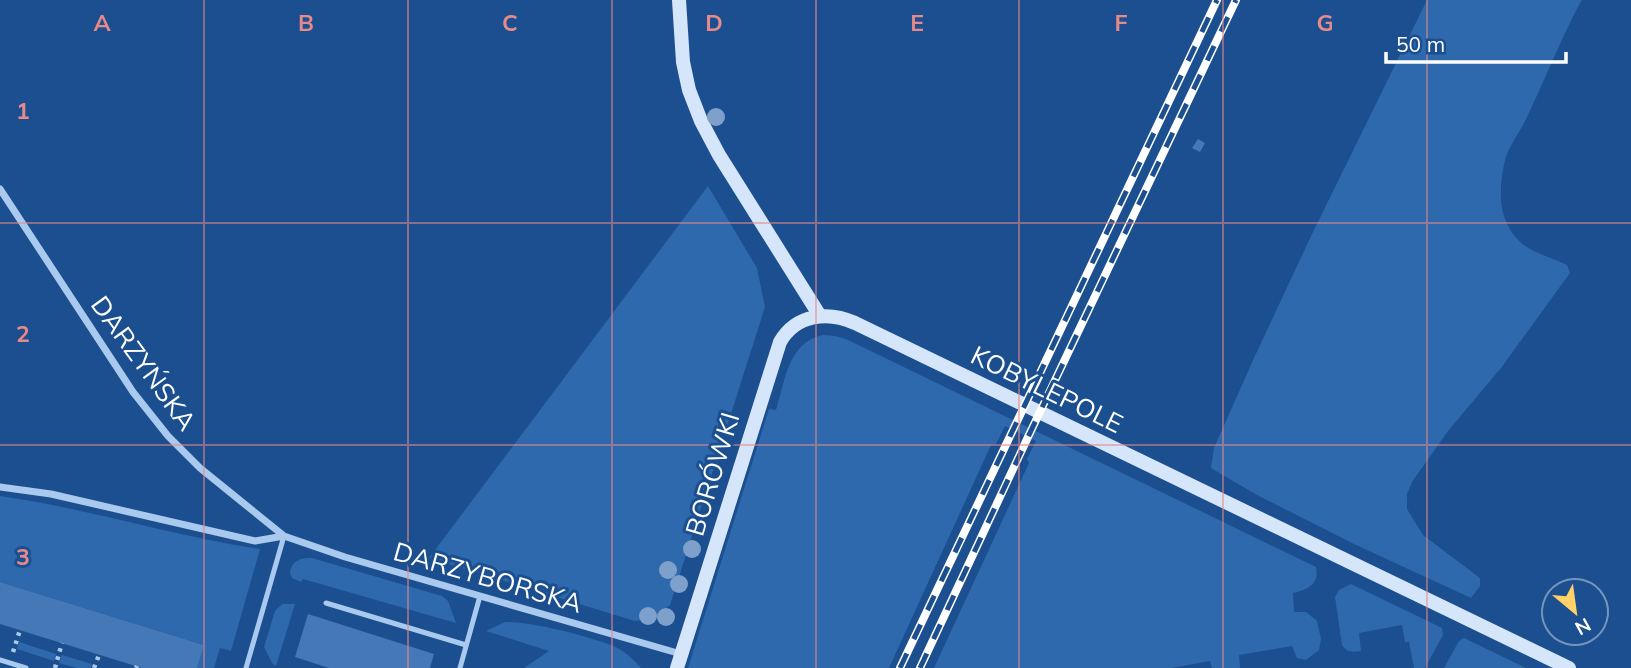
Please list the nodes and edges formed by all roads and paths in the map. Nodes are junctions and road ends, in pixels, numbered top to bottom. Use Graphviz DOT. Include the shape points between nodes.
graph roads {
  1 [pos="679,0"];
  2 [pos="0,189"];
  3 [pos="820,316"];
  4 [pos="0,487"];
  5 [pos="284,537"];
  6 [pos="480,596"];
  7 [pos="326,603"];
  8 [pos="20,630"];
  9 [pos="62,643"];
  10 [pos="466,645"];
  11 [pos="99,654"];
  12 [pos="0,660"];
  13 [pos="679,661"];
  14 [pos="10,663"];
  15 [pos="248,667"];
  16 [pos="26,668"];
  17 [pos="55,668"];
  18 [pos="94,668"];
  19 [pos="460,668"];
  20 [pos="1569,668"];
  1 -- 3 [label="street" via="684,70 701,121"];
  2 -- 5 [label="street, DARZYŃSKA" via="133,392 168,436"];
  3 -- 13 [label="street, BORÓWKI" via="794,325 780,342"];
  3 -- 20 [label="street, KOBYLEPOLE" via="855,323"];
  4 -- 5 [label="street, DARZYBORSKA" via="51,494 255,541"];
  5 -- 6 [label="street, DARZYBORSKA"];
  5 -- 15 [label="lane"];
  6 -- 10 [label="lane"];
  6 -- 13 [label="street, DARZYBORSKA"];
  7 -- 10 [label="lane"];
  8 -- 14 [label="path"];
  9 -- 17 [label="path"];
  10 -- 19 [label="lane"];
  11 -- 18 [label="path"];
  12 -- 14 [label="lane"];
  14 -- 16 [label="lane"];
}
